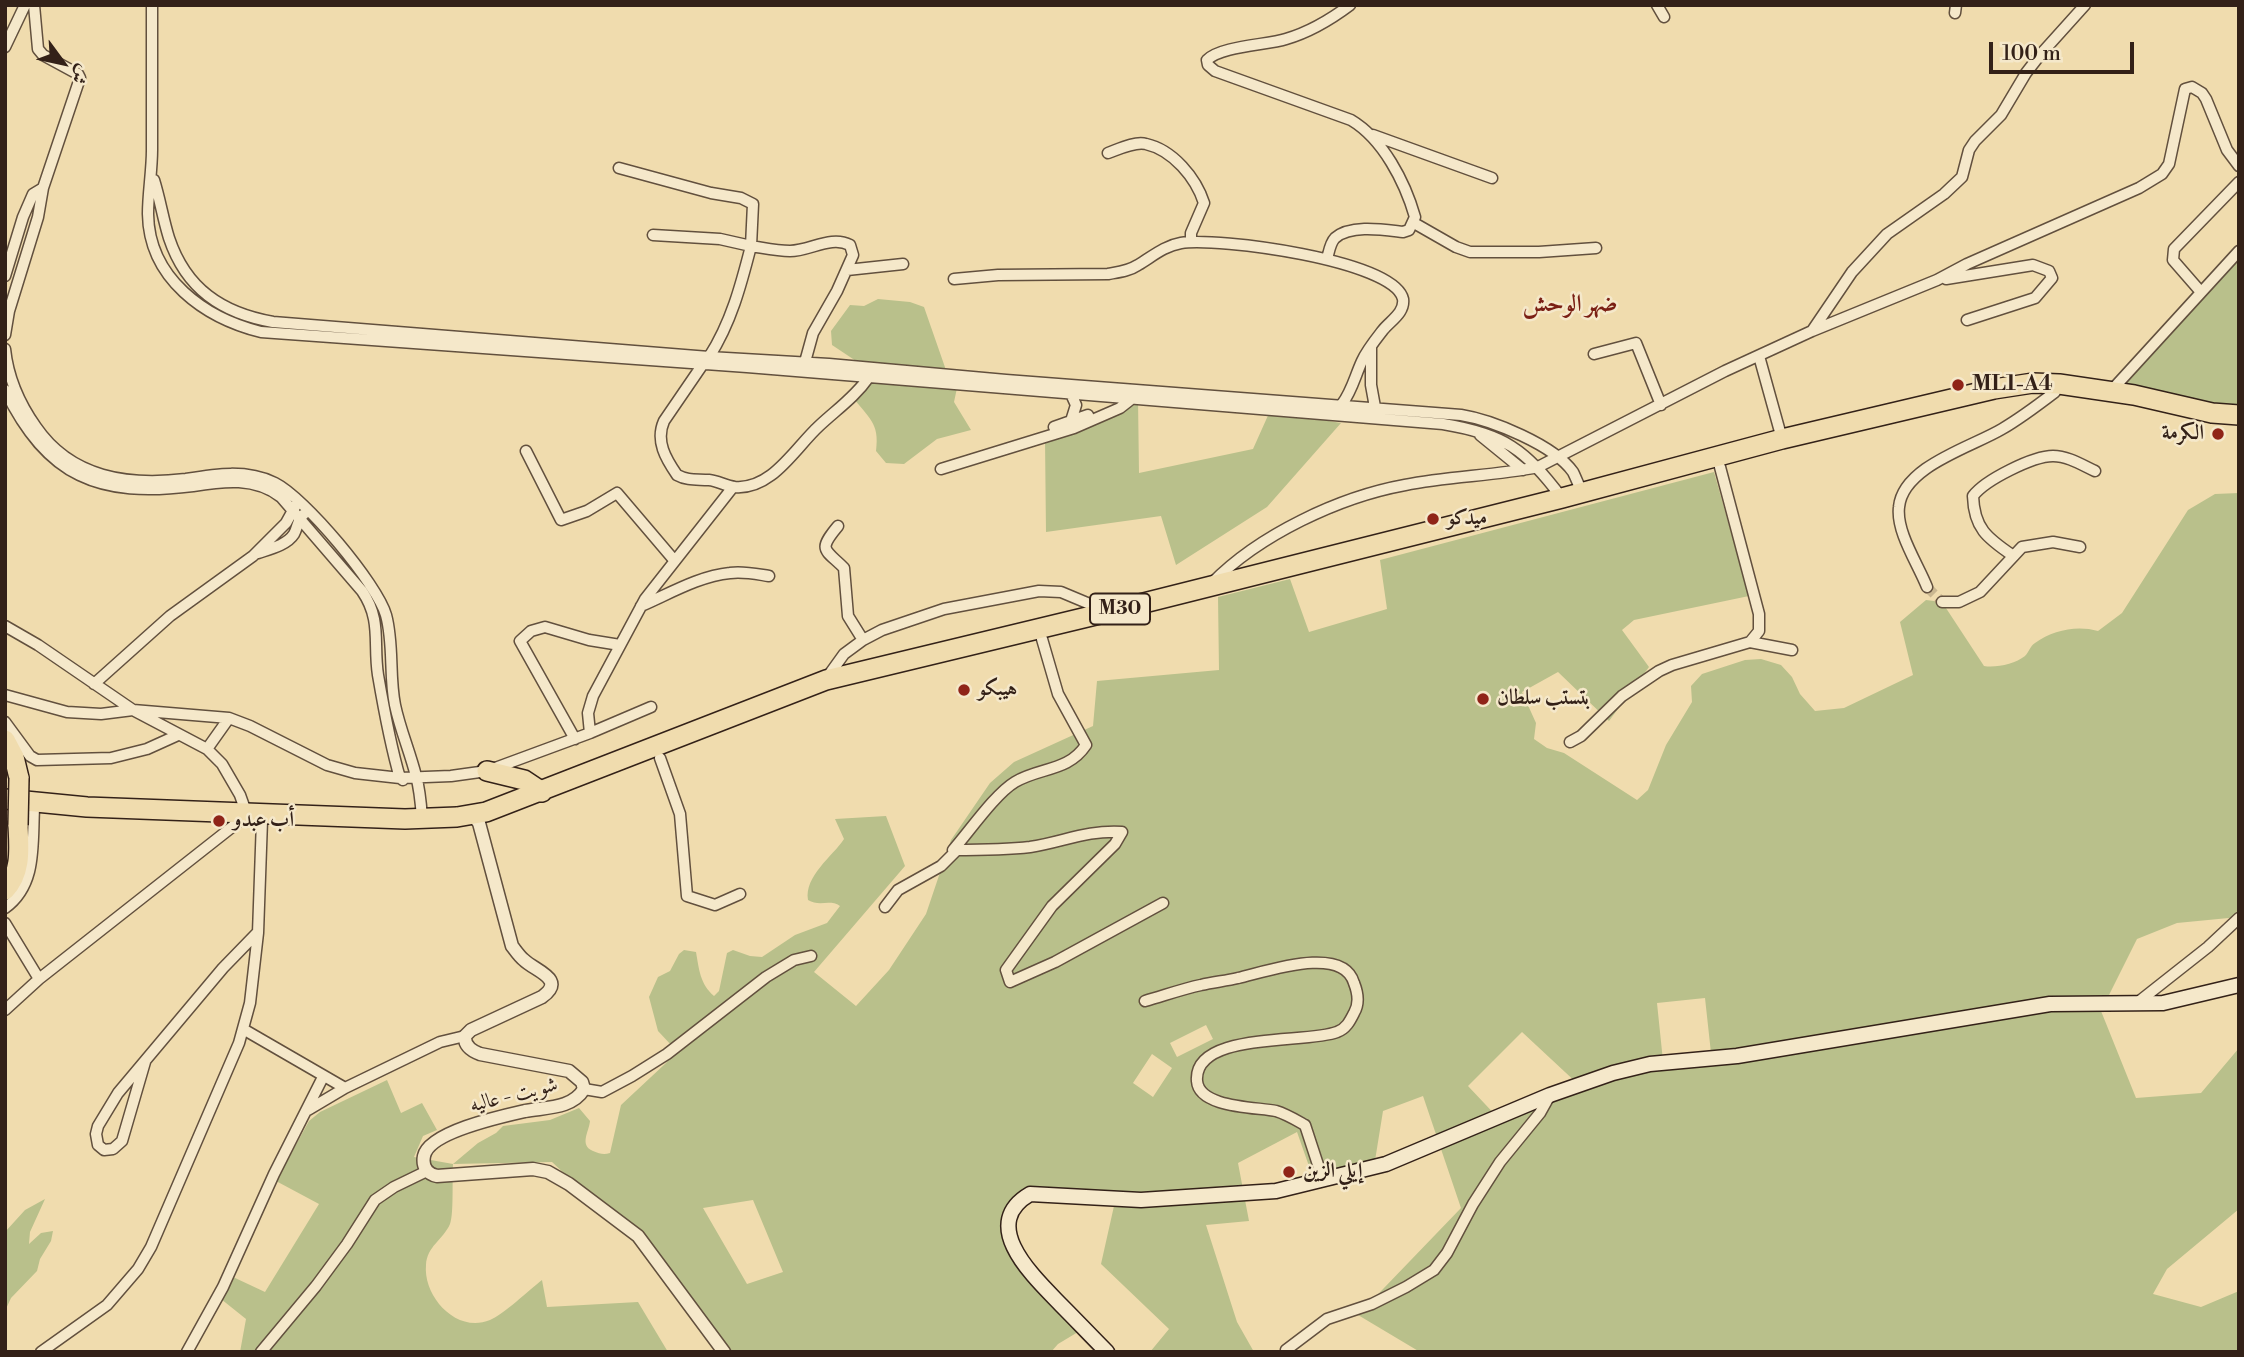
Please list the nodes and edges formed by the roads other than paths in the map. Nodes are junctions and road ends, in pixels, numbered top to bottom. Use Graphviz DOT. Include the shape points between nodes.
graph roads {
  1 [pos="24,5"];
  2 [pos="34,5"];
  3 [pos="152,5"];
  4 [pos="1350,5"];
  5 [pos="1657,5"];
  6 [pos="2085,5"];
  7 [pos="1664,17"];
  8 [pos="5,47"];
  9 [pos="1370,134"];
  10 [pos="1108,153"];
  11 [pos="2239,166"];
  12 [pos="620,168"];
  13 [pos="152,174"];
  14 [pos="1492,178"];
  15 [pos="2239,182"];
  16 [pos="43,188"];
  17 [pos="1414,223"];
  18 [pos="653,235"];
  19 [pos="1191,242"];
  20 [pos="751,246"];
  21 [pos="1596,248"];
  22 [pos="2239,251"];
  23 [pos="1327,259"];
  24 [pos="903,264"];
  25 [pos="847,270"];
  26 [pos="5,276"];
  27 [pos="954,279"];
  28 [pos="1937,280"];
  29 [pos="2200,291"];
  30 [pos="1967,320"];
  31 [pos="1812,331"];
  32 [pos="5,335"];
  33 [pos="383,336"];
  34 [pos="1371,346"];
  35 [pos="5,349"];
  36 [pos="1594,355"];
  37 [pos="1759,356"];
  38 [pos="706,361"];
  39 [pos="805,362"];
  40 [pos="829,369"];
  41 [pos="869,377"];
  42 [pos="5,390"];
  43 [pos="2112,391"];
  44 [pos="2055,393"];
  45 [pos="1071,394"];
  46 [pos="1133,394"];
  47 [pos="1342,404"];
  48 [pos="1661,405"];
  49 [pos="1375,408"];
  50 [pos="2239,415"];
  51 [pos="1071,421"];
  52 [pos="2239,425"];
  53 [pos="1472,429"];
  54 [pos="1034,439"];
  55 [pos="1782,439"];
  56 [pos="526,451"];
  57 [pos="1556,457"];
  58 [pos="1538,467"];
  59 [pos="1720,467"];
  60 [pos="941,469"];
  61 [pos="1523,470"];
  62 [pos="2095,471"];
  63 [pos="733,487"];
  64 [pos="1582,492"];
  65 [pos="1562,498"];
  66 [pos="300,509"];
  67 [pos="838,526"];
  68 [pos="293,536"];
  69 [pos="321,544"];
  70 [pos="2080,547"];
  71 [pos="2012,555"];
  72 [pos="253,556"];
  73 [pos="674,560"];
  74 [pos="769,576"];
  75 [pos="1210,585"];
  76 [pos="1927,587"];
  77 [pos="1942,602"];
  78 [pos="641,606"];
  79 [pos="1108,612"];
  80 [pos="5,626"];
  81 [pos="1042,639"];
  82 [pos="863,640"];
  83 [pos="1750,642"];
  84 [pos="620,645"];
  85 [pos="980,649"];
  86 [pos="1792,650"];
  87 [pos="826,680"];
  88 [pos="93,684"];
  89 [pos="5,695"];
  90 [pos="651,707"];
  91 [pos="133,710"];
  92 [pos="229,718"];
  93 [pos="5,722"];
  94 [pos="590,733"];
  95 [pos="178,735"];
  96 [pos="575,739"];
  97 [pos="5,740"];
  98 [pos="684,742"];
  99 [pos="1570,742"];
  100 [pos="207,749"];
  101 [pos="660,758"];
  102 [pos="5,762"];
  103 [pos="487,771"];
  104 [pos="5,775"];
  105 [pos="400,778"];
  106 [pos="418,783"];
  107 [pos="542,792"];
  108 [pos="5,799"];
  109 [pos="5,806"];
  110 [pos="34,809"];
  111 [pos="249,817"];
  112 [pos="422,818"];
  113 [pos="475,819"];
  114 [pos="957,850"];
  115 [pos="5,890"];
  116 [pos="740,894"];
  117 [pos="1163,903"];
  118 [pos="885,907"];
  119 [pos="5,908"];
  120 [pos="2239,918"];
  121 [pos="5,923"];
  122 [pos="258,933"];
  123 [pos="811,956"];
  124 [pos="39,979"];
  125 [pos="2239,985"];
  126 [pos="1145,1001"];
  127 [pos="2137,1003"];
  128 [pos="5,1010"];
  129 [pos="243,1029"];
  130 [pos="465,1036"];
  131 [pos="145,1062"];
  132 [pos="323,1077"];
  133 [pos="345,1088"];
  134 [pos="584,1089"];
  135 [pos="1550,1095"];
  136 [pos="307,1111"];
  137 [pos="427,1171"];
  138 [pos="1323,1180"];
  139 [pos="41,1352"];
  140 [pos="187,1352"];
  141 [pos="261,1352"];
  142 [pos="724,1352"];
  143 [pos="1107,1352"];
  144 [pos="1290,1352"];
  1 -- 8 [label="street"];
  2 -- 16 [label="street" via="38,49 80,78"];
  3 -- 13 [label="street"];
  4 -- 9 [label="street" via="1319,26 1286,39 1207,60 1215,71 1351,120"];
  5 -- 7 [label="street"];
  6 -- 31 [label="street" via="2025,73 2001,115 1969,149 1962,177 1887,234 1852,272"];
  9 -- 14 [label="street"];
  9 -- 17 [label="street" via="1405,190"];
  10 -- 19 [label="street" via="1146,143 1168,155 1193,178 1204,203"];
  11 -- 28 [label="street" via="2202,93 2192,87 2185,89 2169,164 2162,174"];
  12 -- 20 [label="street" via="753,204"];
  13 -- 33 [label="street" via="177,258 207,296 250,318"];
  13 -- 33 [label="street" via="148,215 161,261 192,301 213,316 261,332"];
  15 -- 29 [label="street" via="2174,249 2173,260"];
  16 -- 26 [label="street" via="33,194 23,217"];
  16 -- 32 [label="street"];
  17 -- 21 [label="street" via="1470,252"];
  17 -- 23 [label="street" via="1403,232 1350,231 1336,237"];
  18 -- 20 [label="street"];
  19 -- 23 [label="street"];
  19 -- 27 [label="street" via="1168,247 1125,271 1108,274"];
  20 -- 25 [label="street" via="789,251 846,242 853,255"];
  20 -- 38 [label="street" via="735,305"];
  22 -- 29 [label="street"];
  23 -- 34 [label="street" via="1381,277 1402,297 1399,313"];
  24 -- 25 [label="street"];
  25 -- 39 [label="street" via="813,333"];
  28 -- 30 [label="street" via="2033,265 2049,271 2052,278 2035,298"];
  28 -- 31 [label="street"];
  29 -- 43 [label="street"];
  31 -- 37 [label="street"];
  33 -- 38 [label="street"];
  34 -- 47 [label="street"];
  34 -- 49 [label="street"];
  35 -- 66 [label="street" via="8,371 28,416 52,447 84,469 117,480 148,482 246,474 274,483"];
  36 -- 48 [label="street" via="1636,343"];
  37 -- 48 [label="street"];
  37 -- 55 [label="street"];
  38 -- 39 [label="street"];
  38 -- 40 [label="street"];
  38 -- 63 [label="street" via="664,421 661,443 677,475"];
  39 -- 40 [label="street"];
  40 -- 41 [label="street"];
  40 -- 46 [label="street"];
  41 -- 45 [label="street"];
  41 -- 63 [label="street" via="773,474 749,486"];
  42 -- 66 [label="street" via="34,438 80,477 116,488 148,490 245,482 271,490"];
  43 -- 50 [label="highway, M30" via="2191,410"];
  43 -- 55 [label="highway, M30" via="2033,383"];
  44 -- 52 [label="highway, M30" via="2116,400"];
  44 -- 59 [label="highway, M30" via="1996,400"];
  44 -- 76 [label="street" via="1911,481 1898,507 1900,521"];
  45 -- 46 [label="street"];
  45 -- 51 [label="street" via="1076,405"];
  46 -- 47 [label="street"];
  46 -- 51 [label="street"];
  46 -- 53 [label="street"];
  46 -- 54 [label="street" via="1120,408"];
  47 -- 49 [label="street"];
  48 -- 57 [label="street"];
  49 -- 57 [label="street" via="1478,418 1500,424"];
  51 -- 54 [label="street"];
  53 -- 58 [label="street" via="1499,438"];
  53 -- 61 [label="street"];
  54 -- 60 [label="street"];
  55 -- 64 [label="highway, M30"];
  56 -- 73 [label="street" via="561,520 617,493"];
  57 -- 58 [label="street"];
  57 -- 64 [label="street" via="1572,471"];
  58 -- 61 [label="street"];
  58 -- 65 [label="street"];
  59 -- 81 [label="highway, M30"];
  59 -- 83 [label="street" via="1759,614 1759,631"];
  61 -- 75 [label="street" via="1382,489 1342,503 1250,550"];
  62 -- 71 [label="street" via="2051,456 1979,488 1973,496 1977,522 1994,543"];
  63 -- 73 [label="street"];
  64 -- 65 [label="highway, M30"];
  65 -- 75 [label="highway, M30"];
  66 -- 68 [label="street"];
  66 -- 69 [label="street"];
  66 -- 72 [label="street"];
  66 -- 106 [label="street" via="366,579 383,608 395,706"];
  67 -- 82 [label="street" via="825,550 844,568 846,608"];
  68 -- 69 [label="street"];
  68 -- 72 [label="street"];
  69 -- 105 [label="street" via="374,612 378,672"];
  70 -- 71 [label="street" via="2036,544"];
  71 -- 77 [label="street" via="1980,592 1959,602"];
  72 -- 88 [label="street" via="170,616"];
  73 -- 78 [label="street"];
  74 -- 78 [label="street" via="719,575"];
  75 -- 79 [label="highway, M30"];
  78 -- 84 [label="street"];
  79 -- 82 [label="street" via="1061,592 1039,591 944,609"];
  79 -- 85 [label="highway, M30"];
  80 -- 88 [label="street"];
  81 -- 85 [label="highway, M30"];
  81 -- 114 [label="street" via="1059,694 1086,745 1078,757 1015,782 953,850"];
  82 -- 87 [label="street" via="844,654"];
  83 -- 86 [label="street"];
  83 -- 99 [label="street" via="1659,671 1622,696"];
  84 -- 94 [label="street" via="593,696 588,713"];
  84 -- 96 [label="street" via="545,627 520,641"];
  85 -- 87 [label="highway, M30"];
  85 -- 98 [label="highway, M30" via="831,691"];
  87 -- 98 [label="highway, M30" via="761,703"];
  88 -- 91 [label="street"];
  89 -- 91 [label="street" via="66,712"];
  90 -- 94 [label="street"];
  91 -- 92 [label="street"];
  91 -- 95 [label="street"];
  92 -- 100 [label="street"];
  92 -- 105 [label="street" via="327,765"];
  93 -- 95 [label="street" via="37,760 111,758"];
  94 -- 96 [label="street"];
  95 -- 100 [label="street"];
  96 -- 103 [label="street"];
  97 -- 115 [label="highway, bridge" via="19,778 19,855 15,875"];
  98 -- 101 [label="highway, M30"];
  98 -- 107 [label="highway, M30"];
  100 -- 111 [label="street" via="222,764"];
  101 -- 113 [label="highway, M30" via="527,809"];
  101 -- 116 [label="street" via="680,814 687,896 715,905"];
  102 -- 104 [label="highway"];
  103 -- 106 [label="street"];
  103 -- 107 [label="highway" via="524,780"];
  105 -- 106 [label="street"];
  106 -- 112 [label="street"];
  107 -- 113 [label="highway, M30"];
  108 -- 111 [label="highway, M30"];
  109 -- 110 [label="highway, M30"];
  110 -- 111 [label="highway, M30" via="143,817"];
  110 -- 119 [label="street" via="28,878"];
  111 -- 112 [label="highway, M30"];
  111 -- 113 [label="highway, M30" via="414,826 452,826"];
  111 -- 122 [label="street"];
  111 -- 124 [label="street"];
  112 -- 113 [label="highway, M30"];
  113 -- 130 [label="street" via="512,946 551,982 542,997 475,1027"];
  114 -- 117 [label="street" via="1032,846 1077,835 1122,832 1032,932 1006,970 1010,982"];
  114 -- 118 [label="street" via="942,866 898,890"];
  120 -- 127 [label="street"];
  121 -- 124 [label="street"];
  122 -- 129 [label="street"];
  122 -- 131 [label="street"];
  123 -- 134 [label="street" via="794,960 766,977 632,1076 602,1092"];
  124 -- 128 [label="street"];
  125 -- 127 [label="main road" via="2175,1001"];
  126 -- 138 [label="street" via="1279,967 1317,963 1346,968 1352,974 1358,1007 1338,1032 1255,1042 1217,1052 1200,1066 1197,1080 1200,1091 1213,1100 1280,1112 1305,1125"];
  127 -- 135 [label="main road" via="2050,1004 1737,1056 1650,1064"];
  129 -- 132 [label="street"];
  129 -- 139 [label="street" via="138,1269 107,1305"];
  130 -- 133 [label="street" via="440,1042"];
  130 -- 134 [label="street, شويت - عاليه" via="472,1051 569,1071"];
  131 -- 131 [label="street" via="98,1126 96,1140 104,1150 122,1141"];
  132 -- 133 [label="street"];
  132 -- 136 [label="street"];
  133 -- 136 [label="street"];
  134 -- 137 [label="street, شويت - عاليه" via="564,1105 524,1111 440,1138 424,1154"];
  135 -- 138 [label="main road" via="1386,1164"];
  135 -- 144 [label="street" via="1500,1162 1434,1270 1372,1304 1327,1319 1286,1350"];
  136 -- 140 [label="street"];
  137 -- 141 [label="street" via="375,1200 316,1286"];
  137 -- 142 [label="street" via="437,1176 533,1169 569,1184 638,1236"];
  138 -- 143 [label="main road" via="1244,1194 1140,1200 1030,1194 1022,1199 1008,1231 1015,1251 1037,1281"];
}
